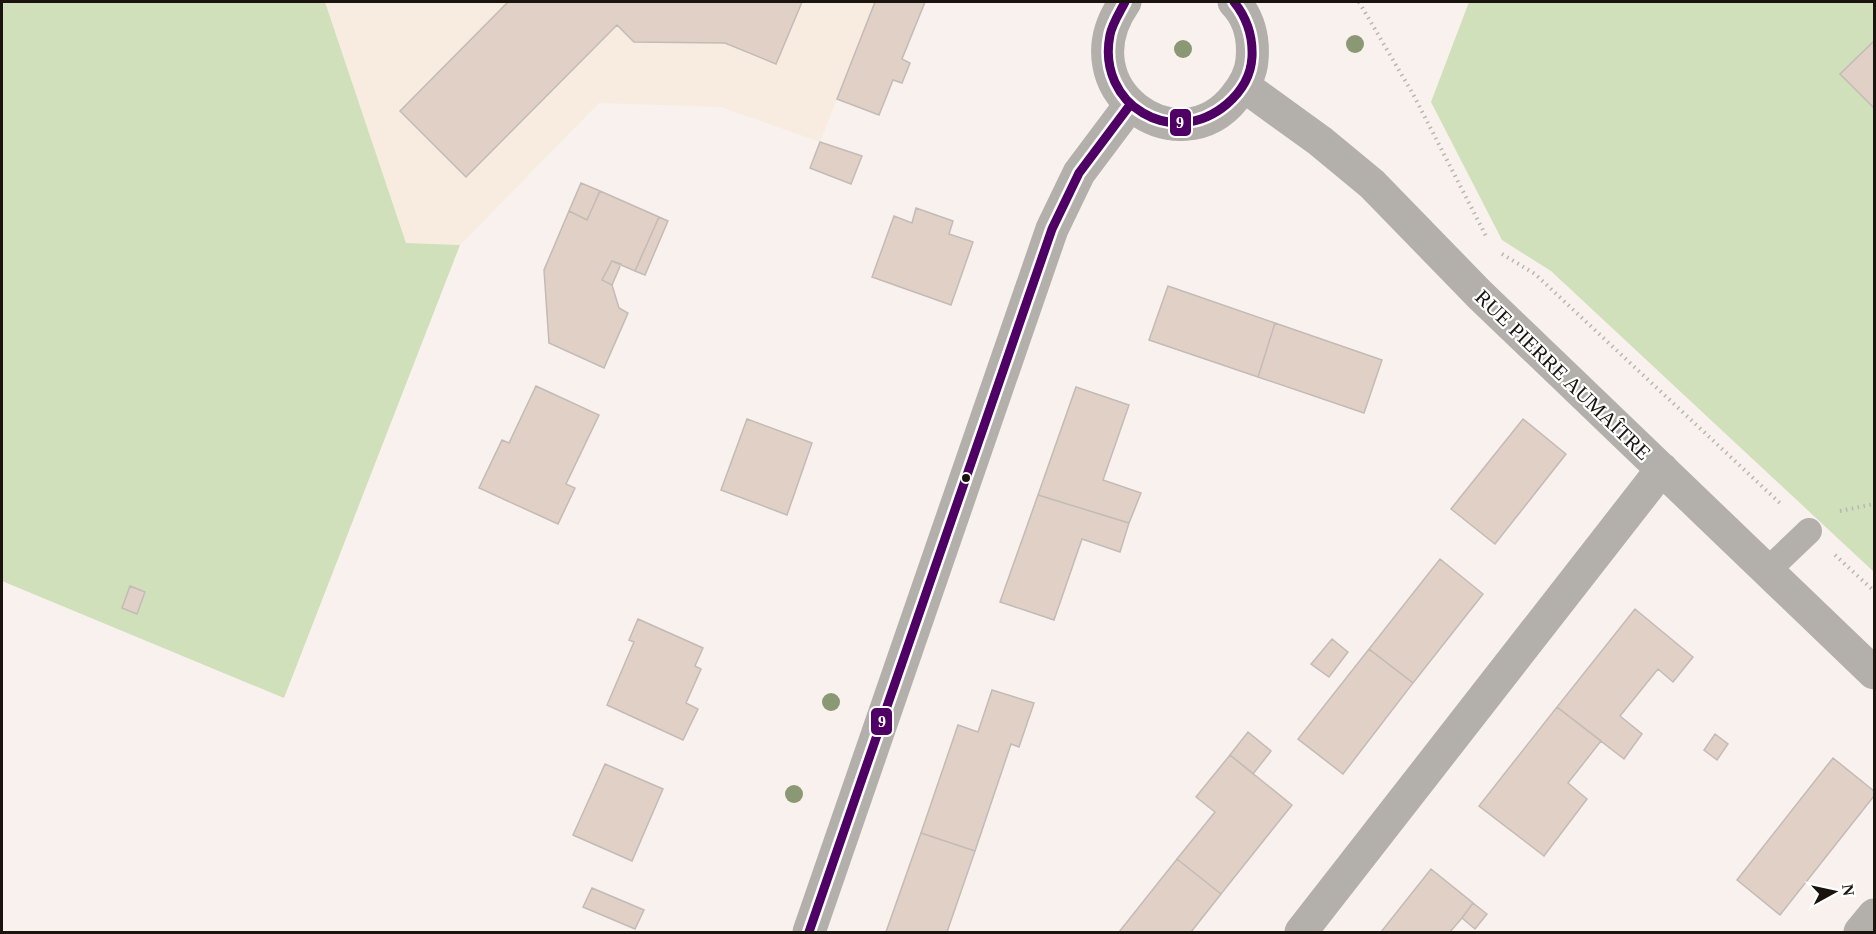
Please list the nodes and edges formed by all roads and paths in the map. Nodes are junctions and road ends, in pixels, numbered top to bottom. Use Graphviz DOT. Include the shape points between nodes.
graph roads {
  1 [pos="1125,2"];
  2 [pos="1234,2"];
  3 [pos="1359,2"];
  4 [pos="1244,86"];
  5 [pos="1130,105"];
  6 [pos="1489,243"];
  7 [pos="1497,249"];
  8 [pos="1662,469"];
  9 [pos="1809,531"];
  10 [pos="1768,570"];
  11 [pos="1875,591"];
  12 [pos="1875,673"];
  13 [pos="1875,915"];
  14 [pos="808,933"];
  15 [pos="1301,933"];
  16 [pos="1860,933"];
  1 -- 5 [label="street" via="1113,18 1106,41 1107,64 1115,87"];
  2 -- 4 [label="street" via="1249,26 1253,46 1252,67"];
  3 -- 6 [label="path" via="1413,93"];
  4 -- 5 [label="street" via="1230,104 1191,123 1169,123 1148,117"];
  4 -- 8 [label="street, RUE PIERRE AUMAÎTRE" via="1372,184 1480,295"];
  5 -- 14 [label="street" via="1079,173 1052,229"];
  7 -- 9 [label="path" via="1535,274"];
  8 -- 10 [label="street, RUE PIERRE AUMAÎTRE"];
  8 -- 15 [label="street"];
  9 -- 10 [label="lane"];
  9 -- 11 [label="path"];
  10 -- 12 [label="street, RUE PIERRE AUMAÎTRE"];
  13 -- 16 [label="street"];
}
